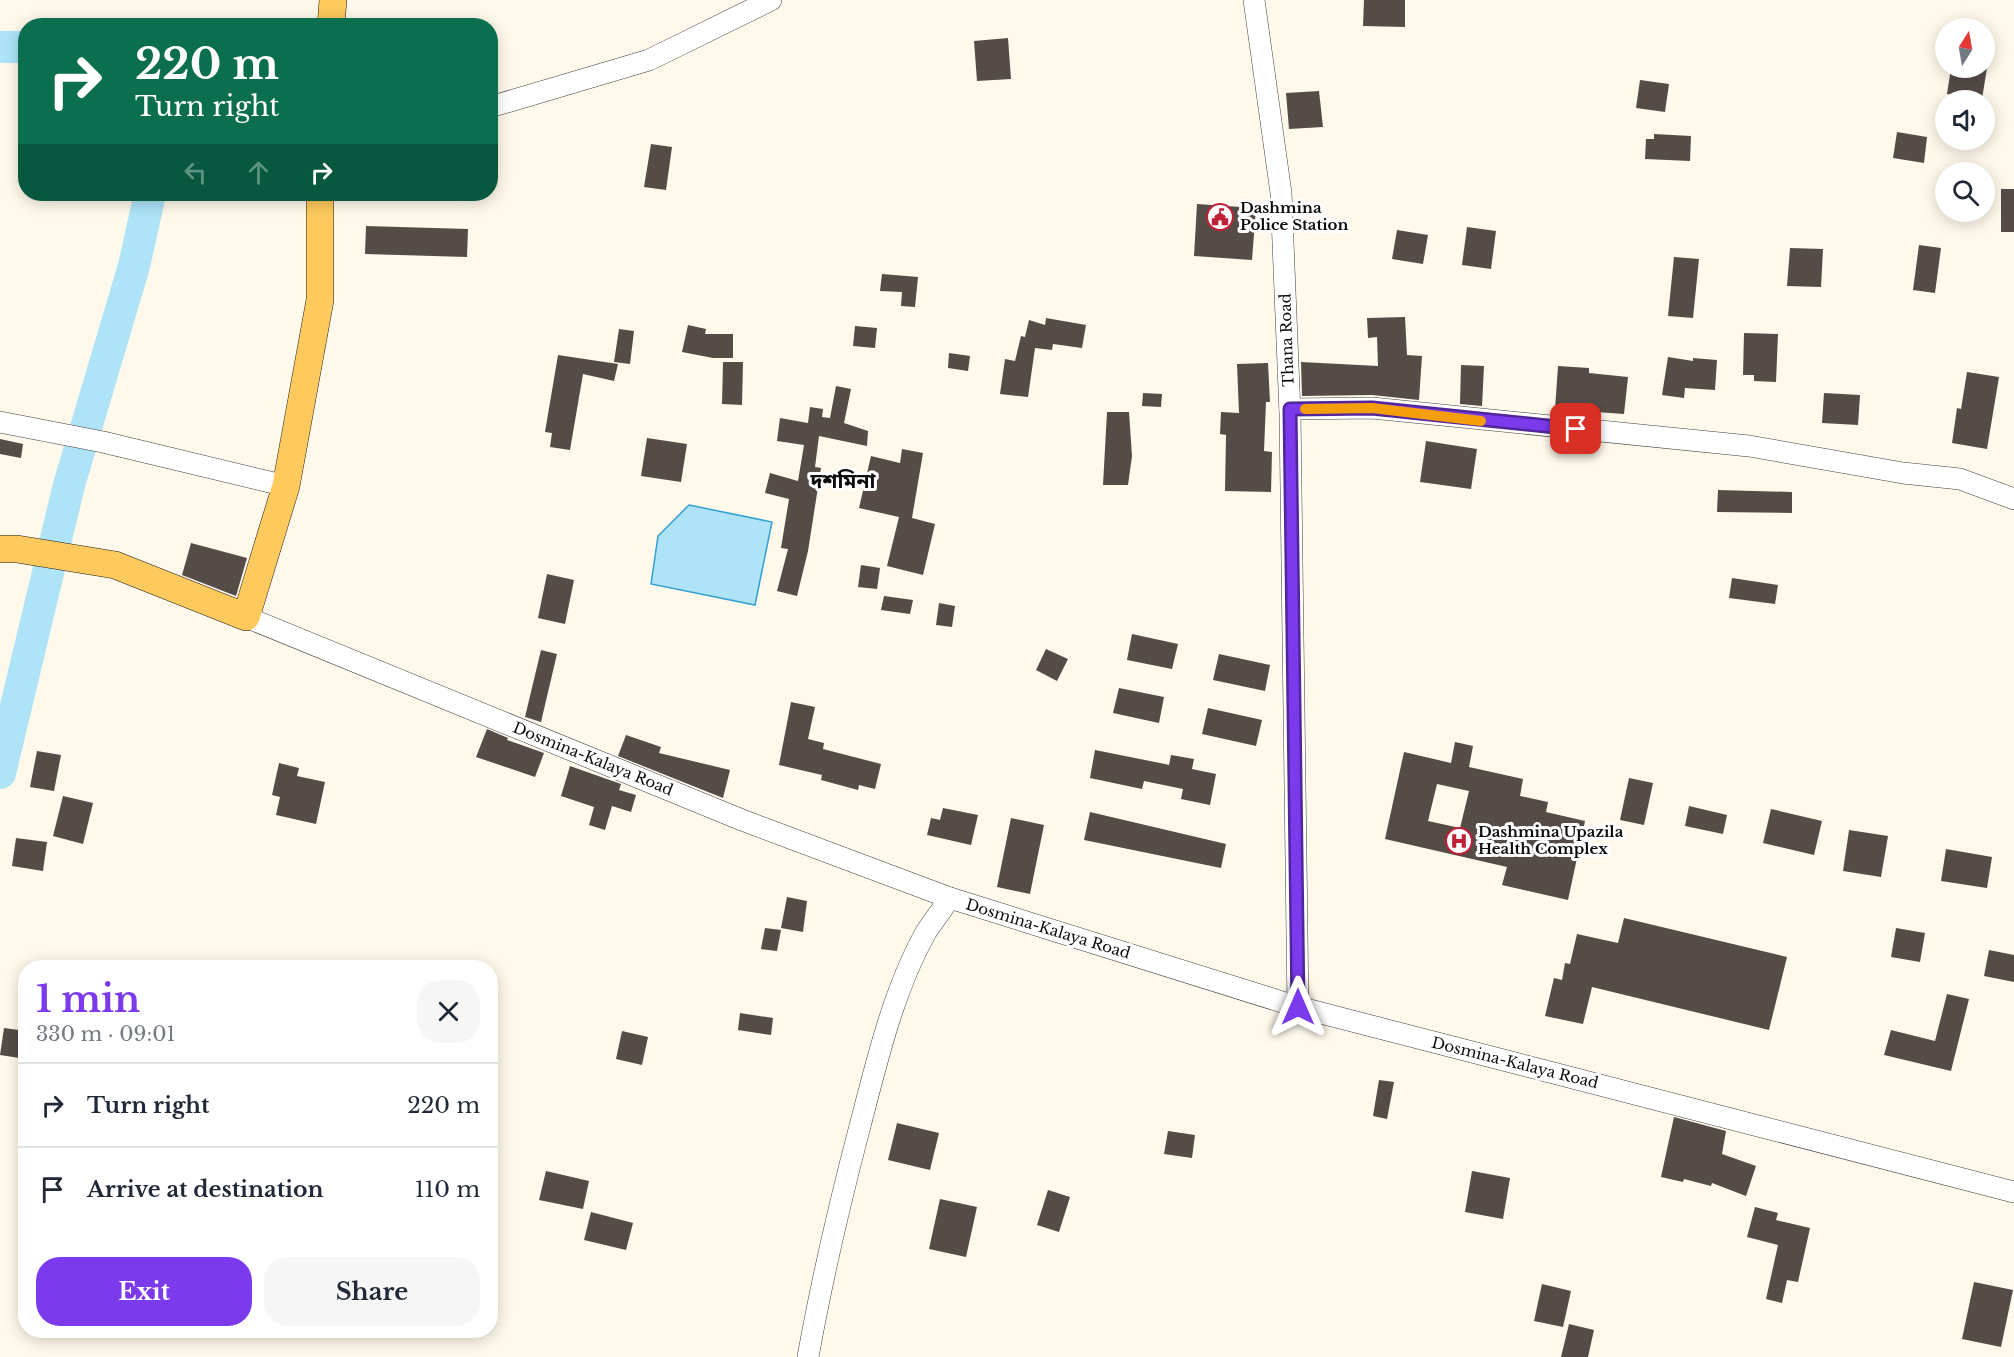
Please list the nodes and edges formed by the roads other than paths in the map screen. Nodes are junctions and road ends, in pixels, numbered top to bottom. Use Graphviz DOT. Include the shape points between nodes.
graph roads {
  1 [pos="333,0"];
  2 [pos="771,0"];
  3 [pos="1254,0"];
  4 [pos="332,18"];
  5 [pos="498,105"];
  6 [pos="320,201"];
  7 [pos="1290,409"];
  8 [pos="0,422"];
  9 [pos="27,427"];
  10 [pos="0,432"];
  11 [pos="286,486"];
  12 [pos="2014,499"];
  13 [pos="9,549"];
  14 [pos="246,617"];
  15 [pos="950,898"];
  16 [pos="1298,1007"];
  17 [pos="2014,1192"];
  18 [pos="808,1357"];
  1 -- 4 [label="main road"];
  2 -- 5 [label="street" via="650,60"];
  3 -- 7 [label="street, Thana Road" via="1281,193"];
  6 -- 11 [label="main road" via="320,300"];
  7 -- 12 [label="street" via="1372,408 1749,446 1960,479"];
  7 -- 16 [label="street, Thana Road"];
  8 -- 9 [label="street"];
  9 -- 10 [label="street"];
  9 -- 11 [label="street"];
  11 -- 14 [label="main road"];
  13 -- 14 [label="main road, Dosmina-Kalaya Road" via="115,565"];
  14 -- 15 [label="street, Dosmina-Kalaya Road" via="742,820"];
  15 -- 16 [label="street, Dosmina-Kalaya Road"];
  15 -- 18 [label="street" via="905,976 875,1069 845,1181"];
  16 -- 17 [label="street, Dosmina-Kalaya Road"];
}
